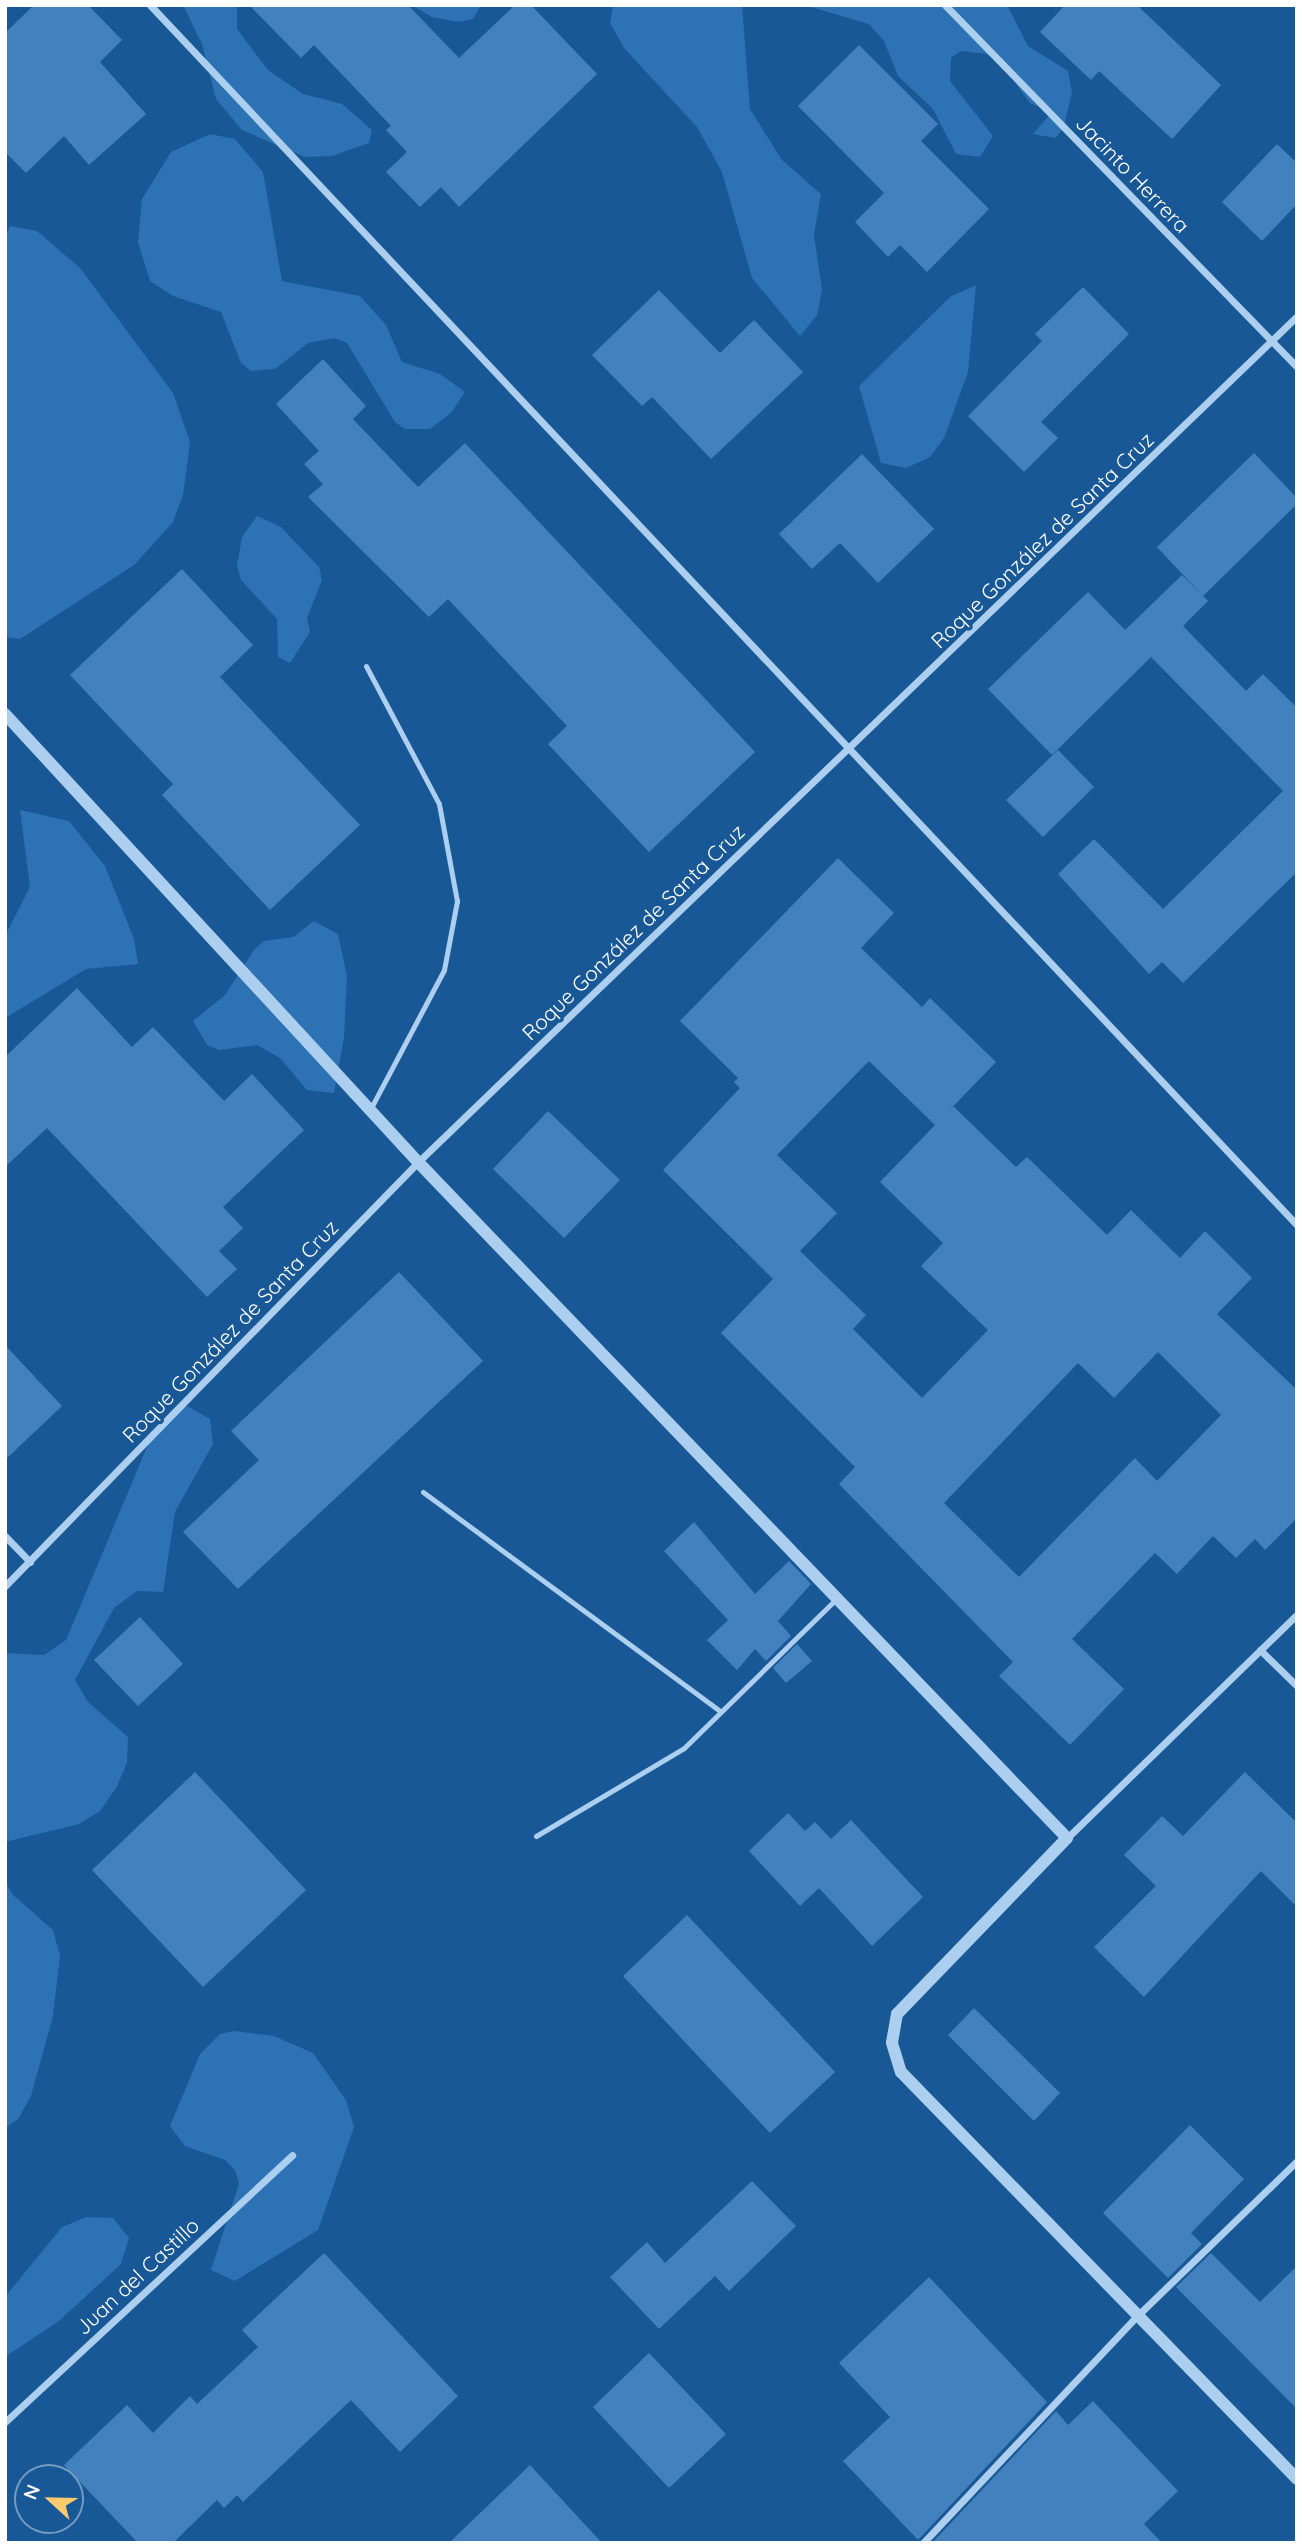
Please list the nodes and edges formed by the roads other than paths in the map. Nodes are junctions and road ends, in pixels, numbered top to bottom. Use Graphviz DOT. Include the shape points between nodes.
graph roads {
  1 [pos="150,5"];
  2 [pos="945,5"];
  3 [pos="1297,316"];
  4 [pos="1274,343"];
  5 [pos="1297,366"];
  6 [pos="366,666"];
  7 [pos="5,715"];
  8 [pos="846,750"];
  9 [pos="370,1110"];
  10 [pos="418,1162"];
  11 [pos="1297,1225"];
  12 [pos="423,1492"];
  13 [pos="5,1536"];
  14 [pos="30,1562"];
  15 [pos="5,1586"];
  16 [pos="837,1598"];
  17 [pos="1297,1614"];
  18 [pos="1260,1650"];
  19 [pos="1297,1686"];
  20 [pos="720,1711"];
  21 [pos="536,1836"];
  22 [pos="1067,1838"];
  23 [pos="292,2155"];
  24 [pos="1297,2161"];
  25 [pos="1137,2316"];
  26 [pos="5,2422"];
  27 [pos="1297,2479"];
  28 [pos="923,2543"];
  1 -- 8 [label="street"];
  2 -- 4 [label="street, Jacinto Herrera"];
  3 -- 4 [label="street, Roque González de Santa Cruz"];
  4 -- 5 [label="street, Jacinto Herrera"];
  4 -- 8 [label="street, Roque González de Santa Cruz"];
  6 -- 9 [label="lane" via="439,804 457,901 444,970"];
  7 -- 9 [label="street"];
  8 -- 10 [label="street, Roque González de Santa Cruz"];
  8 -- 11 [label="street"];
  9 -- 10 [label="street"];
  10 -- 14 [label="street, Roque González de Santa Cruz"];
  10 -- 16 [label="street"];
  12 -- 20 [label="lane"];
  13 -- 14 [label="street"];
  14 -- 15 [label="street, Roque González de Santa Cruz"];
  16 -- 20 [label="lane"];
  16 -- 22 [label="street"];
  17 -- 18 [label="street"];
  18 -- 19 [label="street"];
  18 -- 22 [label="street"];
  20 -- 21 [label="lane" via="684,1748"];
  22 -- 25 [label="street" via="897,2014 892,2043 901,2072"];
  23 -- 26 [label="street, Juan del Castillo"];
  24 -- 25 [label="street"];
  25 -- 27 [label="street"];
  25 -- 28 [label="street"];
}
